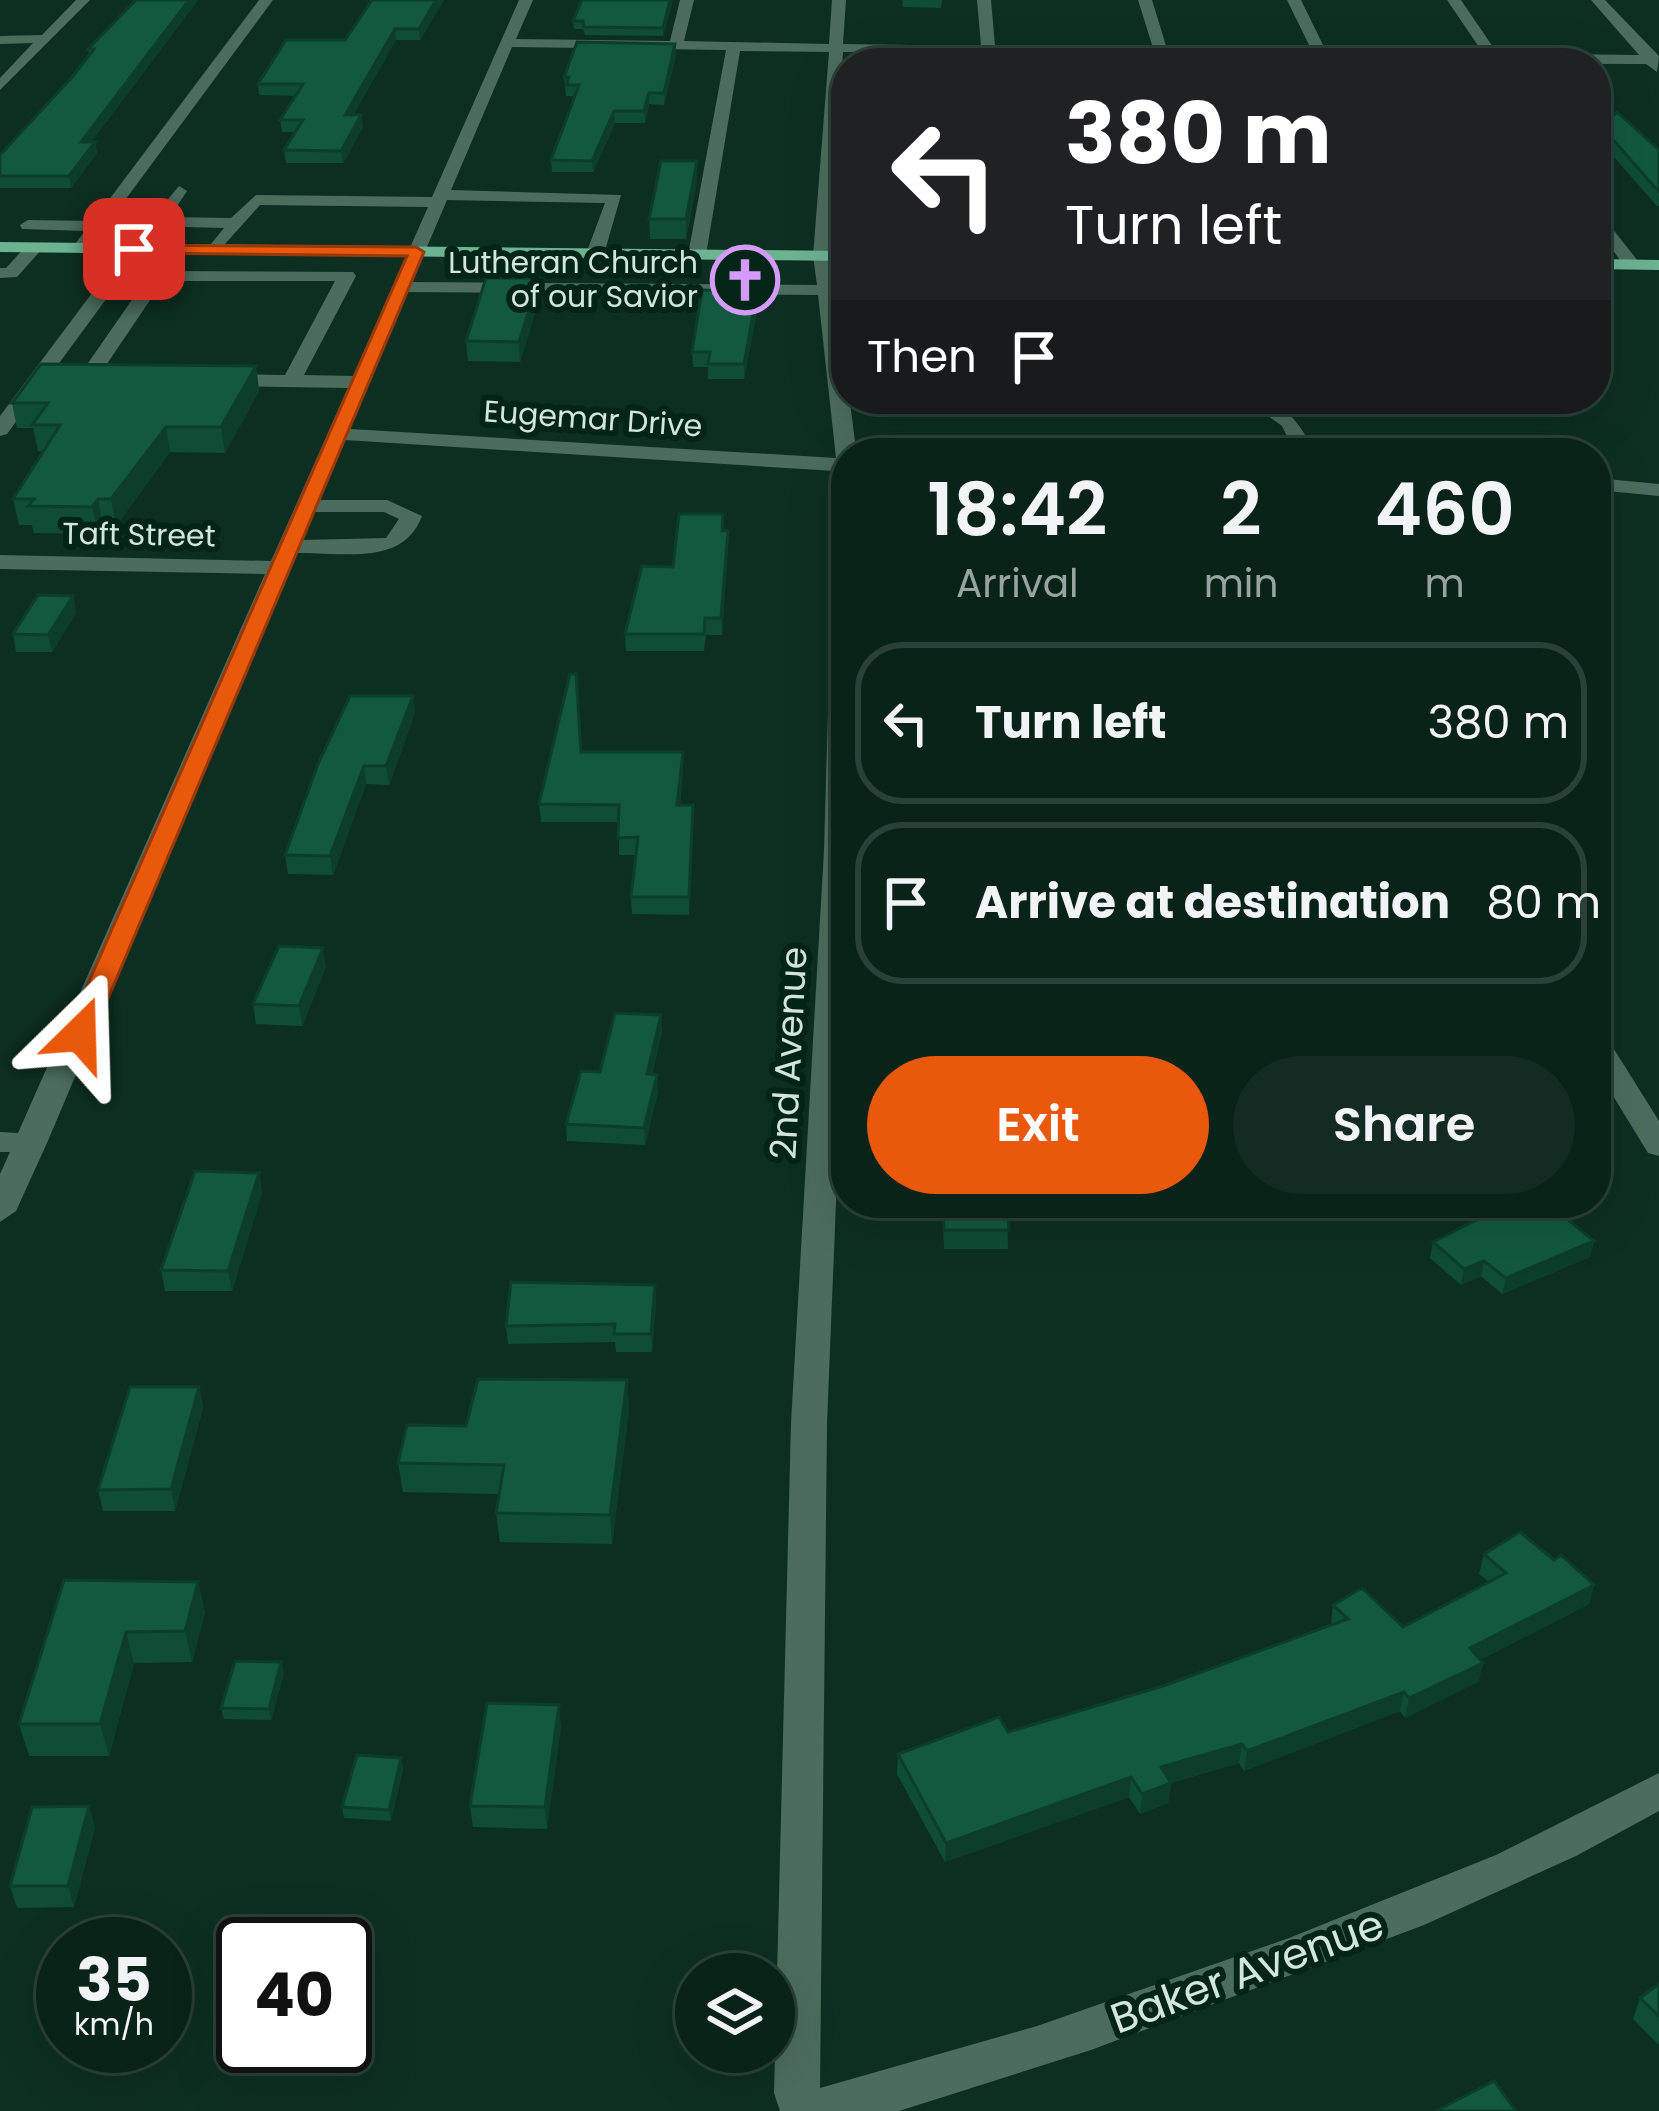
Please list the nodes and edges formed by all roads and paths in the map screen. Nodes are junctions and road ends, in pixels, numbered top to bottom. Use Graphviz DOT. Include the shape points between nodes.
graph roads {
  1 [pos="83,0"];
  2 [pos="266,0"];
  3 [pos="526,0"];
  4 [pos="687,0"];
  5 [pos="839,0"];
  6 [pos="983,0"];
  7 [pos="1145,0"];
  8 [pos="1294,0"];
  9 [pos="1454,0"];
  10 [pos="1598,0"];
  11 [pos="44,39"];
  12 [pos="0,40"];
  13 [pos="506,43"];
  14 [pos="676,45"];
  15 [pos="734,46"];
  16 [pos="834,47"];
  17 [pos="851,48"];
  18 [pos="989,48"];
  19 [pos="1160,48"];
  20 [pos="1318,48"];
  21 [pos="1488,48"];
  22 [pos="1611,62"];
  23 [pos="1656,63"];
  24 [pos="0,86"];
  25 [pos="179,191"];
  26 [pos="440,199"];
  27 [pos="159,221"];
  28 [pos="100,223"];
  29 [pos="236,223"];
  30 [pos="28,225"];
  31 [pos="1611,235"];
  32 [pos="0,247"];
  33 [pos="34,248"];
  34 [pos="81,248"];
  35 [pos="134,249"];
  36 [pos="176,249"];
  37 [pos="216,249"];
  38 [pos="416,252"];
  39 [pos="595,254"];
  40 [pos="697,255"];
  41 [pos="831,256"];
  42 [pos="1611,264"];
  43 [pos="1632,265"];
  44 [pos="1659,265"];
  45 [pos="831,267"];
  46 [pos="0,273"];
  47 [pos="158,276"];
  48 [pos="400,286"];
  49 [pos="825,290"];
  50 [pos="831,340"];
  51 [pos="38,378"];
  52 [pos="87,379"];
  53 [pos="109,379"];
  54 [pos="196,380"];
  55 [pos="292,381"];
  56 [pos="360,382"];
  57 [pos="1277,414"];
  58 [pos="1286,414"];
  59 [pos="1290,423"];
  60 [pos="0,430"];
  61 [pos="337,434"];
  62 [pos="1298,438"];
  63 [pos="831,464"];
  64 [pos="1611,485"];
  65 [pos="1659,490"];
  66 [pos="306,506"];
  67 [pos="282,558"];
  68 [pos="0,562"];
  69 [pos="831,973"];
  70 [pos="1611,1068"];
  71 [pos="15,1142"];
  72 [pos="1659,1146"];
  73 [pos="0,1211"];
  74 [pos="1659,1790"];
  75 [pos="803,2111"];
  76 [pos="818,2111"];
  1 -- 11 [label="street"];
  2 -- 28 [label="street"];
  3 -- 13 [label="street"];
  4 -- 14 [label="street"];
  5 -- 16 [label="street, 2nd Avenue"];
  6 -- 18 [label="street"];
  7 -- 19 [label="street"];
  8 -- 20 [label="street"];
  9 -- 21 [label="street"];
  10 -- 23 [label="street"];
  11 -- 12 [label="street"];
  11 -- 24 [label="street"];
  13 -- 14 [label="street"];
  13 -- 26 [label="street"];
  14 -- 15 [label="street"];
  15 -- 16 [label="street"];
  15 -- 40 [label="street"];
  16 -- 17 [label="street"];
  22 -- 23 [label="street"];
  25 -- 27 [label="street"];
  26 -- 29 [label="street" via="256,200"];
  26 -- 38 [label="street"];
  26 -- 39 [label="street" via="615,197"];
  27 -- 28 [label="street"];
  27 -- 29 [label="street"];
  28 -- 30 [label="street"];
  28 -- 34 [label="street"];
  29 -- 37 [label="street"];
  31 -- 43 [label="street"];
  32 -- 33 [label="main road"];
  33 -- 34 [label="main road"];
  33 -- 46 [label="street" via="11,273"];
  34 -- 35 [label="main road"];
  35 -- 36 [label="main road"];
  35 -- 51 [label="street"];
  36 -- 37 [label="main road"];
  36 -- 47 [label="street"];
  37 -- 38 [label="main road"];
  38 -- 39 [label="main road"];
  38 -- 48 [label="street"];
  39 -- 40 [label="main road"];
  40 -- 41 [label="main road"];
  42 -- 43 [label="main road"];
  43 -- 44 [label="main road"];
  45 -- 49 [label="street, 2nd Avenue"];
  47 -- 52 [label="street"];
  47 -- 55 [label="street" via="347,276"];
  48 -- 49 [label="street"];
  48 -- 56 [label="street"];
  49 -- 50 [label="street, 2nd Avenue"];
  51 -- 52 [label="street"];
  51 -- 60 [label="street"];
  52 -- 53 [label="street"];
  54 -- 55 [label="street"];
  55 -- 56 [label="street"];
  56 -- 61 [label="street"];
  57 -- 59 [label="street"];
  58 -- 59 [label="street"];
  59 -- 62 [label="street"];
  61 -- 63 [label="street, Eugemar Drive"];
  61 -- 66 [label="street"];
  64 -- 65 [label="street"];
  66 -- 67 [label="street"];
  66 -- 67 [label="street, Taft Street" via="387,506 411,516 391,544"];
  67 -- 68 [label="street, Taft Street"];
  67 -- 71 [label="street"];
  69 -- 75 [label="street, 2nd Avenue" via="809,1423 797,2093"];
  70 -- 72 [label="street"];
  71 -- 73 [label="street"];
  74 -- 76 [label="street, Baker Avenue" via="1490,1879 1358,1933 935,2080"];
}
